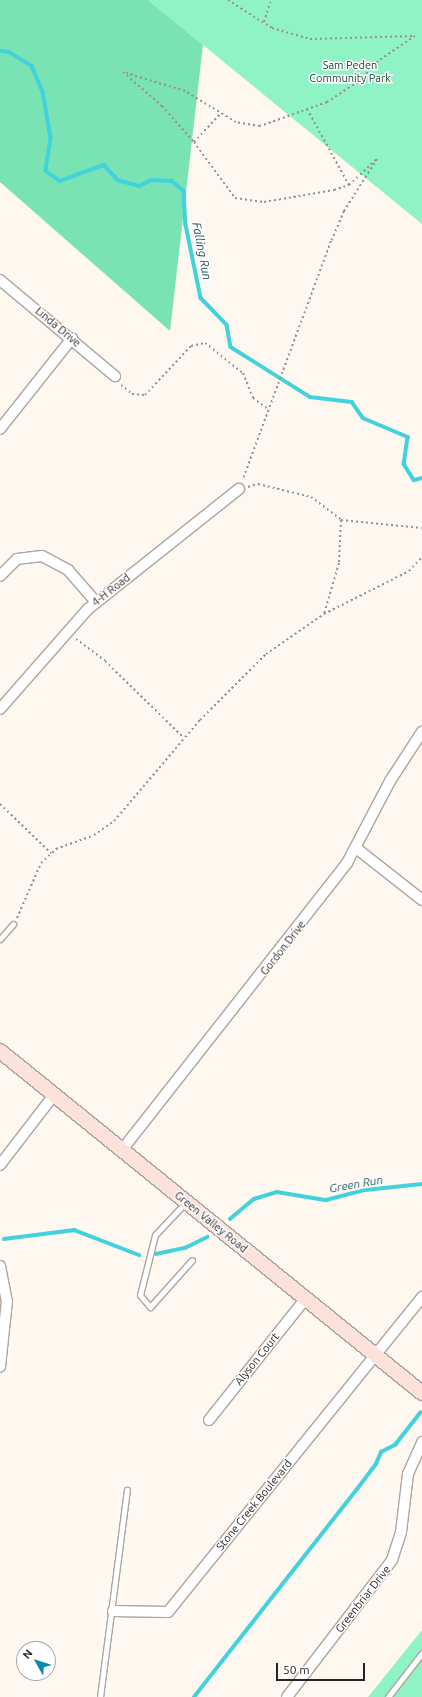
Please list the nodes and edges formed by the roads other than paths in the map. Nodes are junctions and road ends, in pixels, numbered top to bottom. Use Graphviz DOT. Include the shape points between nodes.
graph roads {
  1 [pos="0,280"];
  2 [pos="72,338"];
  3 [pos="115,376"];
  4 [pos="0,429"];
  5 [pos="239,489"];
  6 [pos="0,576"];
  7 [pos="96,602"];
  8 [pos="0,709"];
  9 [pos="422,732"];
  10 [pos="356,848"];
  11 [pos="422,900"];
  12 [pos="13,924"];
  13 [pos="0,940"];
  14 [pos="0,1051"];
  15 [pos="54,1095"];
  16 [pos="122,1150"];
  17 [pos="0,1165"];
  18 [pos="186,1202"];
  19 [pos="192,1260"];
  20 [pos="0,1266"];
  21 [pos="422,1297"];
  22 [pos="306,1298"];
  23 [pos="375,1355"];
  24 [pos="0,1366"];
  25 [pos="422,1393"];
  26 [pos="209,1420"];
  27 [pos="422,1442"];
  28 [pos="127,1490"];
  29 [pos="113,1611"];
  30 [pos="422,1653"];
  31 [pos="100,1697"];
  32 [pos="287,1697"];
  33 [pos="388,1697"];
  1 -- 2 [label="street, Linda Drive"];
  2 -- 3 [label="street, Linda Drive"];
  2 -- 4 [label="street"];
  5 -- 7 [label="street, 4-H Road"];
  6 -- 7 [label="street" via="17,560 42,556 68,570"];
  7 -- 8 [label="street, 4-H Road" via="64,633"];
  9 -- 10 [label="street, Gordon Drive" via="390,781"];
  10 -- 11 [label="street"];
  10 -- 16 [label="street, Gordon Drive" via="317,905"];
  12 -- 13 [label="lane"];
  14 -- 15 [label="street, Green Valley Road"];
  15 -- 16 [label="street, Green Valley Road"];
  15 -- 17 [label="street"];
  16 -- 18 [label="street, Green Valley Road"];
  18 -- 19 [label="lane" via="155,1235 140,1295 150,1307"];
  18 -- 22 [label="street, Green Valley Road"];
  20 -- 24 [label="street" via="7,1301"];
  21 -- 23 [label="street"];
  22 -- 23 [label="street, Green Valley Road"];
  22 -- 26 [label="street, Alyson Court"];
  23 -- 25 [label="street, Green Valley Road"];
  23 -- 29 [label="street, Stone Creek Boulevard" via="168,1612"];
  27 -- 32 [label="street, Greenbriar Drive" via="408,1474 401,1532 392,1560"];
  28 -- 29 [label="lane"];
  29 -- 31 [label="lane"];
  30 -- 33 [label="lane"];
}
